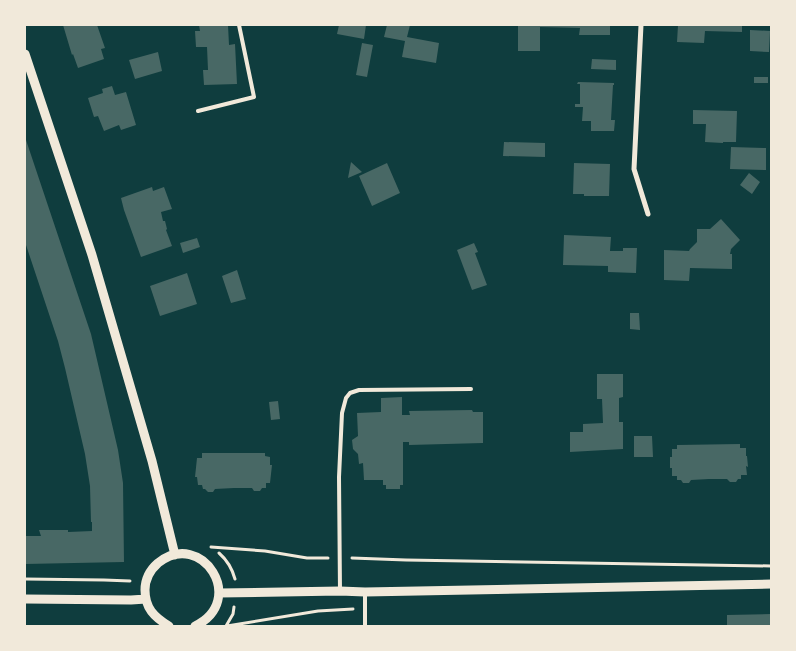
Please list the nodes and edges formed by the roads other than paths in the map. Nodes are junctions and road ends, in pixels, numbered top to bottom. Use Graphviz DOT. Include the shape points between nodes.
graph roads {
  1 [pos="239,25"];
  2 [pos="641,25"];
  3 [pos="25,54"];
  4 [pos="198,111"];
  5 [pos="648,214"];
  6 [pos="471,389"];
  7 [pos="175,555"];
  8 [pos="771,584"];
  9 [pos="340,591"];
  10 [pos="365,592"];
  11 [pos="219,593"];
  12 [pos="25,599"];
  13 [pos="146,599"];
  14 [pos="169,626"];
  15 [pos="195,626"];
  16 [pos="365,626"];
  1 -- 4 [label="lane" via="254,97"];
  2 -- 5 [label="street" via="634,169"];
  3 -- 7 [label="street" via="92,255 152,461"];
  6 -- 9 [label="lane" via="358,390 346,398 342,413 339,477"];
  7 -- 11 [label="street" via="186,554 206,563 216,576"];
  7 -- 13 [label="street" via="154,566 145,587"];
  8 -- 10 [label="street"];
  9 -- 10 [label="street"];
  9 -- 11 [label="street"];
  10 -- 16 [label="lane"];
  11 -- 15 [label="street" via="211,614"];
  12 -- 13 [label="street"];
  13 -- 14 [label="street" via="150,611"];
}
